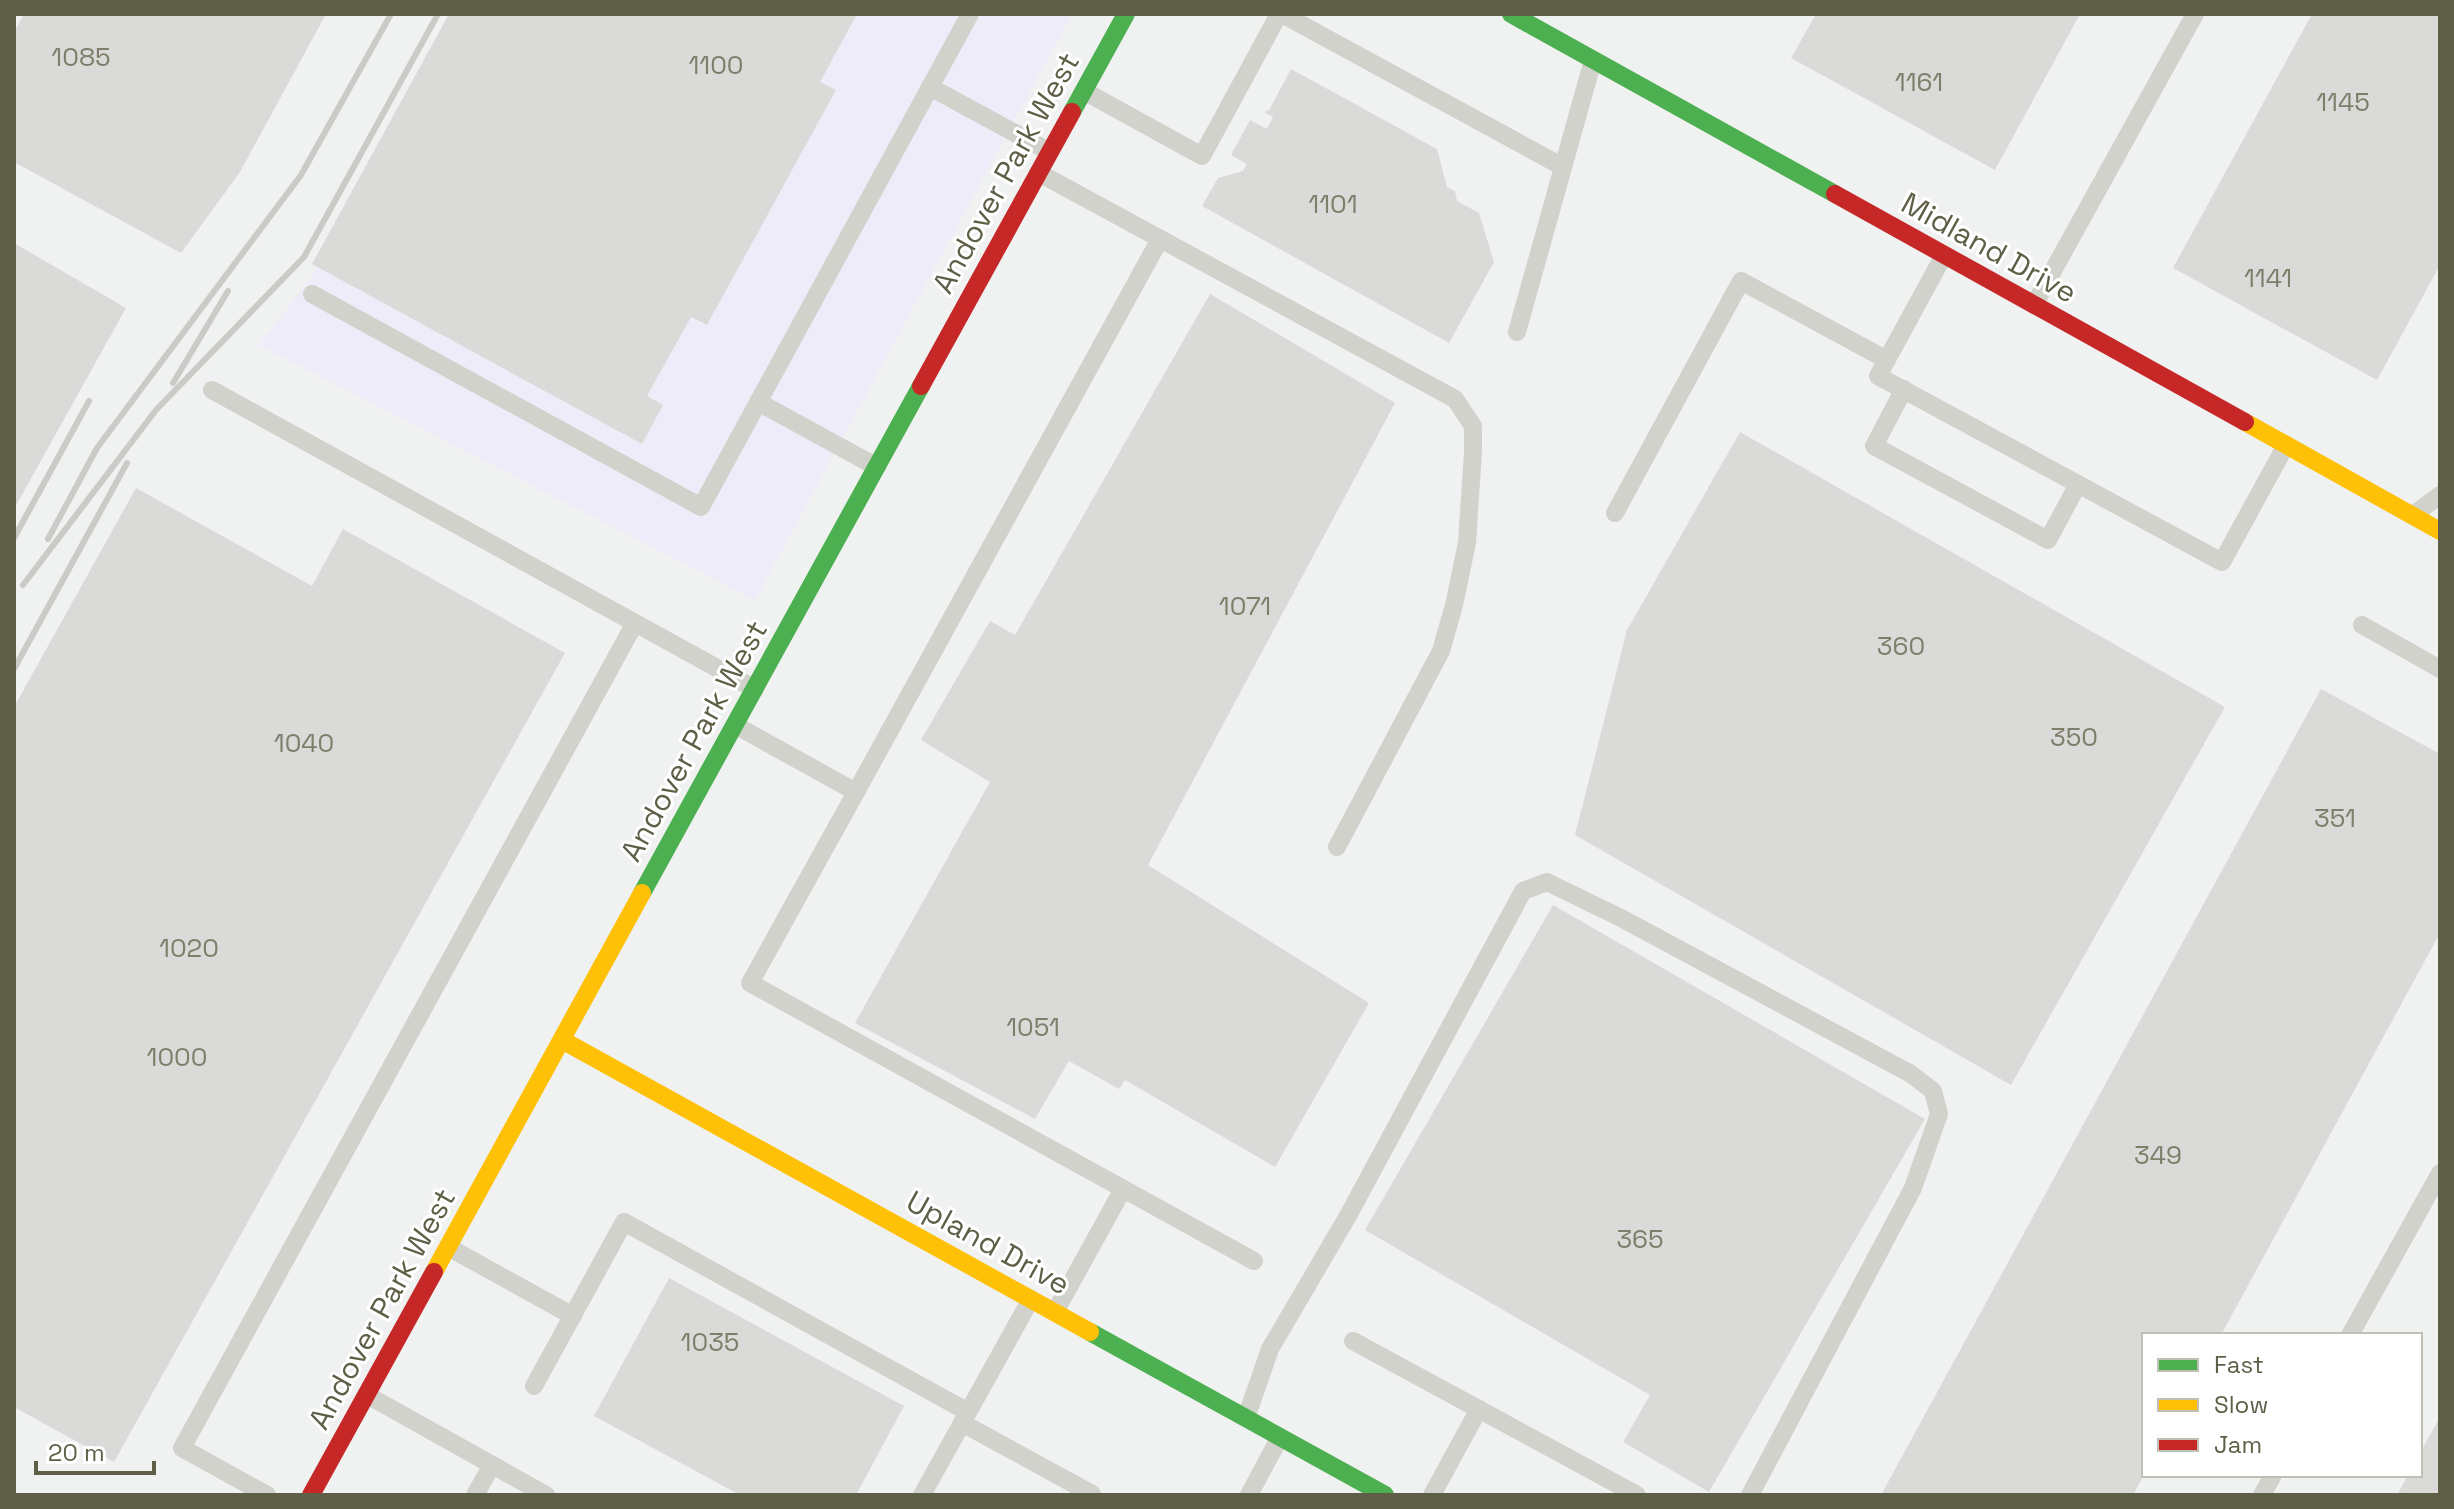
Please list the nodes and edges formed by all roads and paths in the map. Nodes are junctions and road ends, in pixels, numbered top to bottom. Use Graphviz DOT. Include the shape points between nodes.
graph roads {
  1 [pos="970,14"];
  2 [pos="1126,14"];
  3 [pos="1280,14"];
  4 [pos="1511,14"];
  5 [pos="2195,14"];
  6 [pos="1593,60"];
  7 [pos="930,87"];
  8 [pos="1084,91"];
  9 [pos="1050,152"];
  10 [pos="1563,167"];
  11 [pos="1039,173"];
  12 [pos="1160,239"];
  13 [pos="1944,255"];
  14 [pos="312,294"];
  15 [pos="2034,305"];
  16 [pos="1517,332"];
  17 [pos="1887,360"];
  18 [pos="1904,389"];
  19 [pos="212,390"];
  20 [pos="758,402"];
  21 [pos="2286,445"];
  22 [pos="877,467"];
  23 [pos="2078,484"];
  24 [pos="2440,495"];
  25 [pos="1615,513"];
  26 [pos="2412,516"];
  27 [pos="2440,531"];
  28 [pos="635,623"];
  29 [pos="2362,625"];
  30 [pos="2440,669"];
  31 [pos="755,689"];
  32 [pos="735,725"];
  33 [pos="856,792"];
  34 [pos="1337,847"];
  35 [pos="562,1040"];
  36 [pos="2440,1173"];
  37 [pos="1123,1189"];
  38 [pos="448,1247"];
  39 [pos="1254,1261"];
  40 [pos="1031,1299"];
  41 [pos="1055,1312"];
  42 [pos="573,1316"];
  43 [pos="2351,1333"];
  44 [pos="1353,1341"];
  45 [pos="534,1386"];
  46 [pos="366,1395"];
  47 [pos="1479,1409"];
  48 [pos="965,1418"];
  49 [pos="1246,1418"];
  50 [pos="1280,1437"];
  51 [pos="492,1465"];
  52 [pos="2272,1477"];
  53 [pos="1092,1494"];
  54 [pos="267,1495"];
  55 [pos="311,1495"];
  56 [pos="475,1495"];
  57 [pos="546,1495"];
  58 [pos="922,1495"];
  59 [pos="1249,1495"];
  60 [pos="1385,1495"];
  61 [pos="1432,1495"];
  62 [pos="1637,1495"];
  63 [pos="1750,1495"];
  64 [pos="2262,1495"];
  1 -- 7 [label="lane"];
  2 -- 8 [label="street, Andover Park West"];
  3 -- 8 [label="lane" via="1202,156"];
  3 -- 10 [label="lane"];
  4 -- 6 [label="street, Midland Drive"];
  5 -- 15 [label="lane"];
  6 -- 10 [label="lane"];
  6 -- 13 [label="street, Midland Drive"];
  7 -- 9 [label="lane"];
  7 -- 20 [label="lane"];
  8 -- 9 [label="street, Andover Park West"];
  9 -- 11 [label="street, Andover Park West"];
  10 -- 16 [label="lane"];
  11 -- 12 [label="lane"];
  11 -- 22 [label="street, Andover Park West"];
  12 -- 33 [label="lane"];
  12 -- 34 [label="lane" via="1455,399 1473,426 1467,543 1441,651"];
  13 -- 15 [label="street, Midland Drive"];
  13 -- 17 [label="lane"];
  14 -- 20 [label="lane" via="701,507"];
  15 -- 21 [label="street, Midland Drive"];
  17 -- 18 [label="lane" via="1878,376"];
  17 -- 25 [label="lane" via="1741,281"];
  18 -- 23 [label="lane"];
  18 -- 23 [label="lane" via="1874,446 2048,540"];
  19 -- 28 [label="lane"];
  20 -- 22 [label="lane"];
  21 -- 23 [label="lane" via="2222,562"];
  21 -- 26 [label="street, Midland Drive"];
  22 -- 31 [label="street, Andover Park West"];
  24 -- 26 [label="lane"];
  26 -- 27 [label="street, Midland Drive"];
  28 -- 31 [label="lane"];
  28 -- 54 [label="lane" via="182,1448"];
  29 -- 30 [label="lane"];
  31 -- 32 [label="street, Andover Park West"];
  32 -- 33 [label="lane"];
  32 -- 35 [label="street, Andover Park West"];
  33 -- 37 [label="lane" via="750,983"];
  35 -- 38 [label="street, Andover Park West"];
  35 -- 40 [label="street, Upland Drive"];
  36 -- 43 [label="lane"];
  37 -- 39 [label="lane"];
  37 -- 41 [label="lane"];
  38 -- 42 [label="lane"];
  38 -- 46 [label="street, Andover Park West"];
  40 -- 41 [label="street, Upland Drive"];
  40 -- 48 [label="lane"];
  41 -- 49 [label="street, Upland Drive"];
  42 -- 45 [label="lane"];
  42 -- 48 [label="lane" via="624,1222"];
  44 -- 47 [label="lane"];
  46 -- 51 [label="lane"];
  46 -- 55 [label="street, Andover Park West"];
  47 -- 61 [label="lane"];
  47 -- 62 [label="lane"];
  48 -- 53 [label="lane"];
  48 -- 58 [label="lane"];
  49 -- 50 [label="street, Upland Drive"];
  49 -- 63 [label="lane" via="1270,1349 1523,891 1547,882 1911,1074 1933,1091 1939,1114 1913,1188"];
  50 -- 59 [label="lane"];
  50 -- 60 [label="street, Upland Drive"];
  51 -- 56 [label="lane"];
  51 -- 57 [label="lane"];
  52 -- 64 [label="lane"];
}
